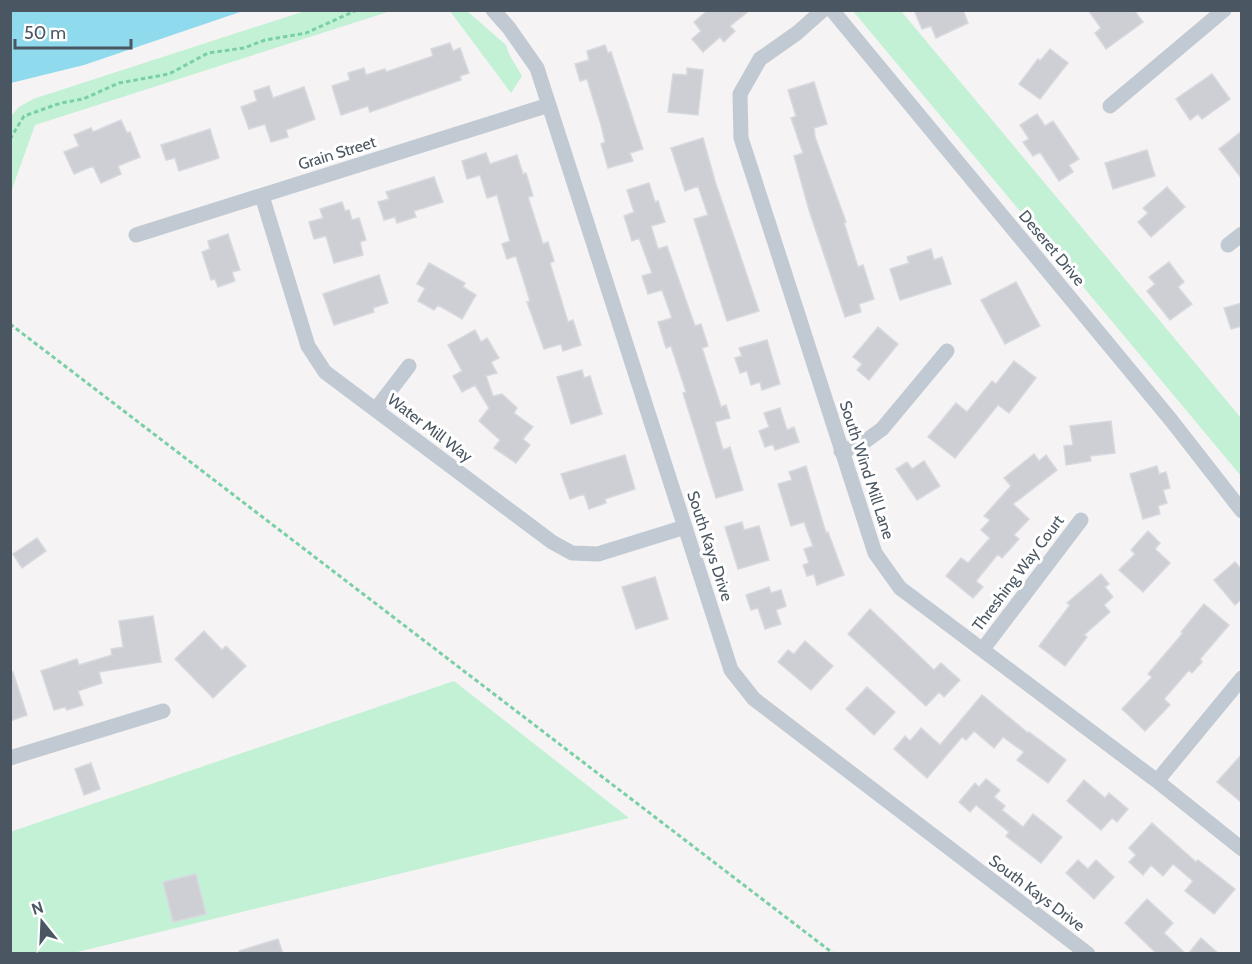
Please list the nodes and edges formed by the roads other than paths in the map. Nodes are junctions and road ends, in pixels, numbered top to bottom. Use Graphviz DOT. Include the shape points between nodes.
graph roads {
  1 [pos="493,10"];
  2 [pos="823,10"];
  3 [pos="832,10"];
  4 [pos="1224,10"];
  5 [pos="549,105"];
  6 [pos="1110,106"];
  7 [pos="262,196"];
  8 [pos="1242,234"];
  9 [pos="136,235"];
  10 [pos="1227,245"];
  11 [pos="947,351"];
  12 [pos="409,366"];
  13 [pos="376,409"];
  14 [pos="841,451"];
  15 [pos="1242,511"];
  16 [pos="1081,520"];
  17 [pos="685,527"];
  18 [pos="983,649"];
  19 [pos="1242,678"];
  20 [pos="162,711"];
  21 [pos="10,758"];
  22 [pos="1157,781"];
  23 [pos="1242,849"];
  24 [pos="1088,954"];
  1 -- 5 [label="street, South Kays Drive" via="537,68"];
  2 -- 14 [label="street, South Wind Mill Lane" via="760,59 740,94 741,138"];
  3 -- 15 [label="street, Deseret Drive"];
  4 -- 6 [label="street"];
  5 -- 7 [label="street, Grain Street"];
  5 -- 17 [label="street, South Kays Drive"];
  7 -- 9 [label="street, Grain Street"];
  7 -- 13 [label="street, Water Mill Way" via="308,346 325,372"];
  8 -- 10 [label="street"];
  11 -- 14 [label="street" via="882,429 860,446"];
  12 -- 13 [label="street"];
  13 -- 17 [label="street, Water Mill Way" via="572,553 598,554"];
  14 -- 18 [label="street, South Wind Mill Lane" via="875,553 887,570 900,588"];
  16 -- 18 [label="street, Threshing Way Court"];
  17 -- 24 [label="street, South Kays Drive" via="731,670 754,699"];
  18 -- 22 [label="street, South Wind Mill Lane"];
  19 -- 22 [label="street"];
  20 -- 21 [label="street"];
  22 -- 23 [label="street, South Wind Mill Lane"];
}
